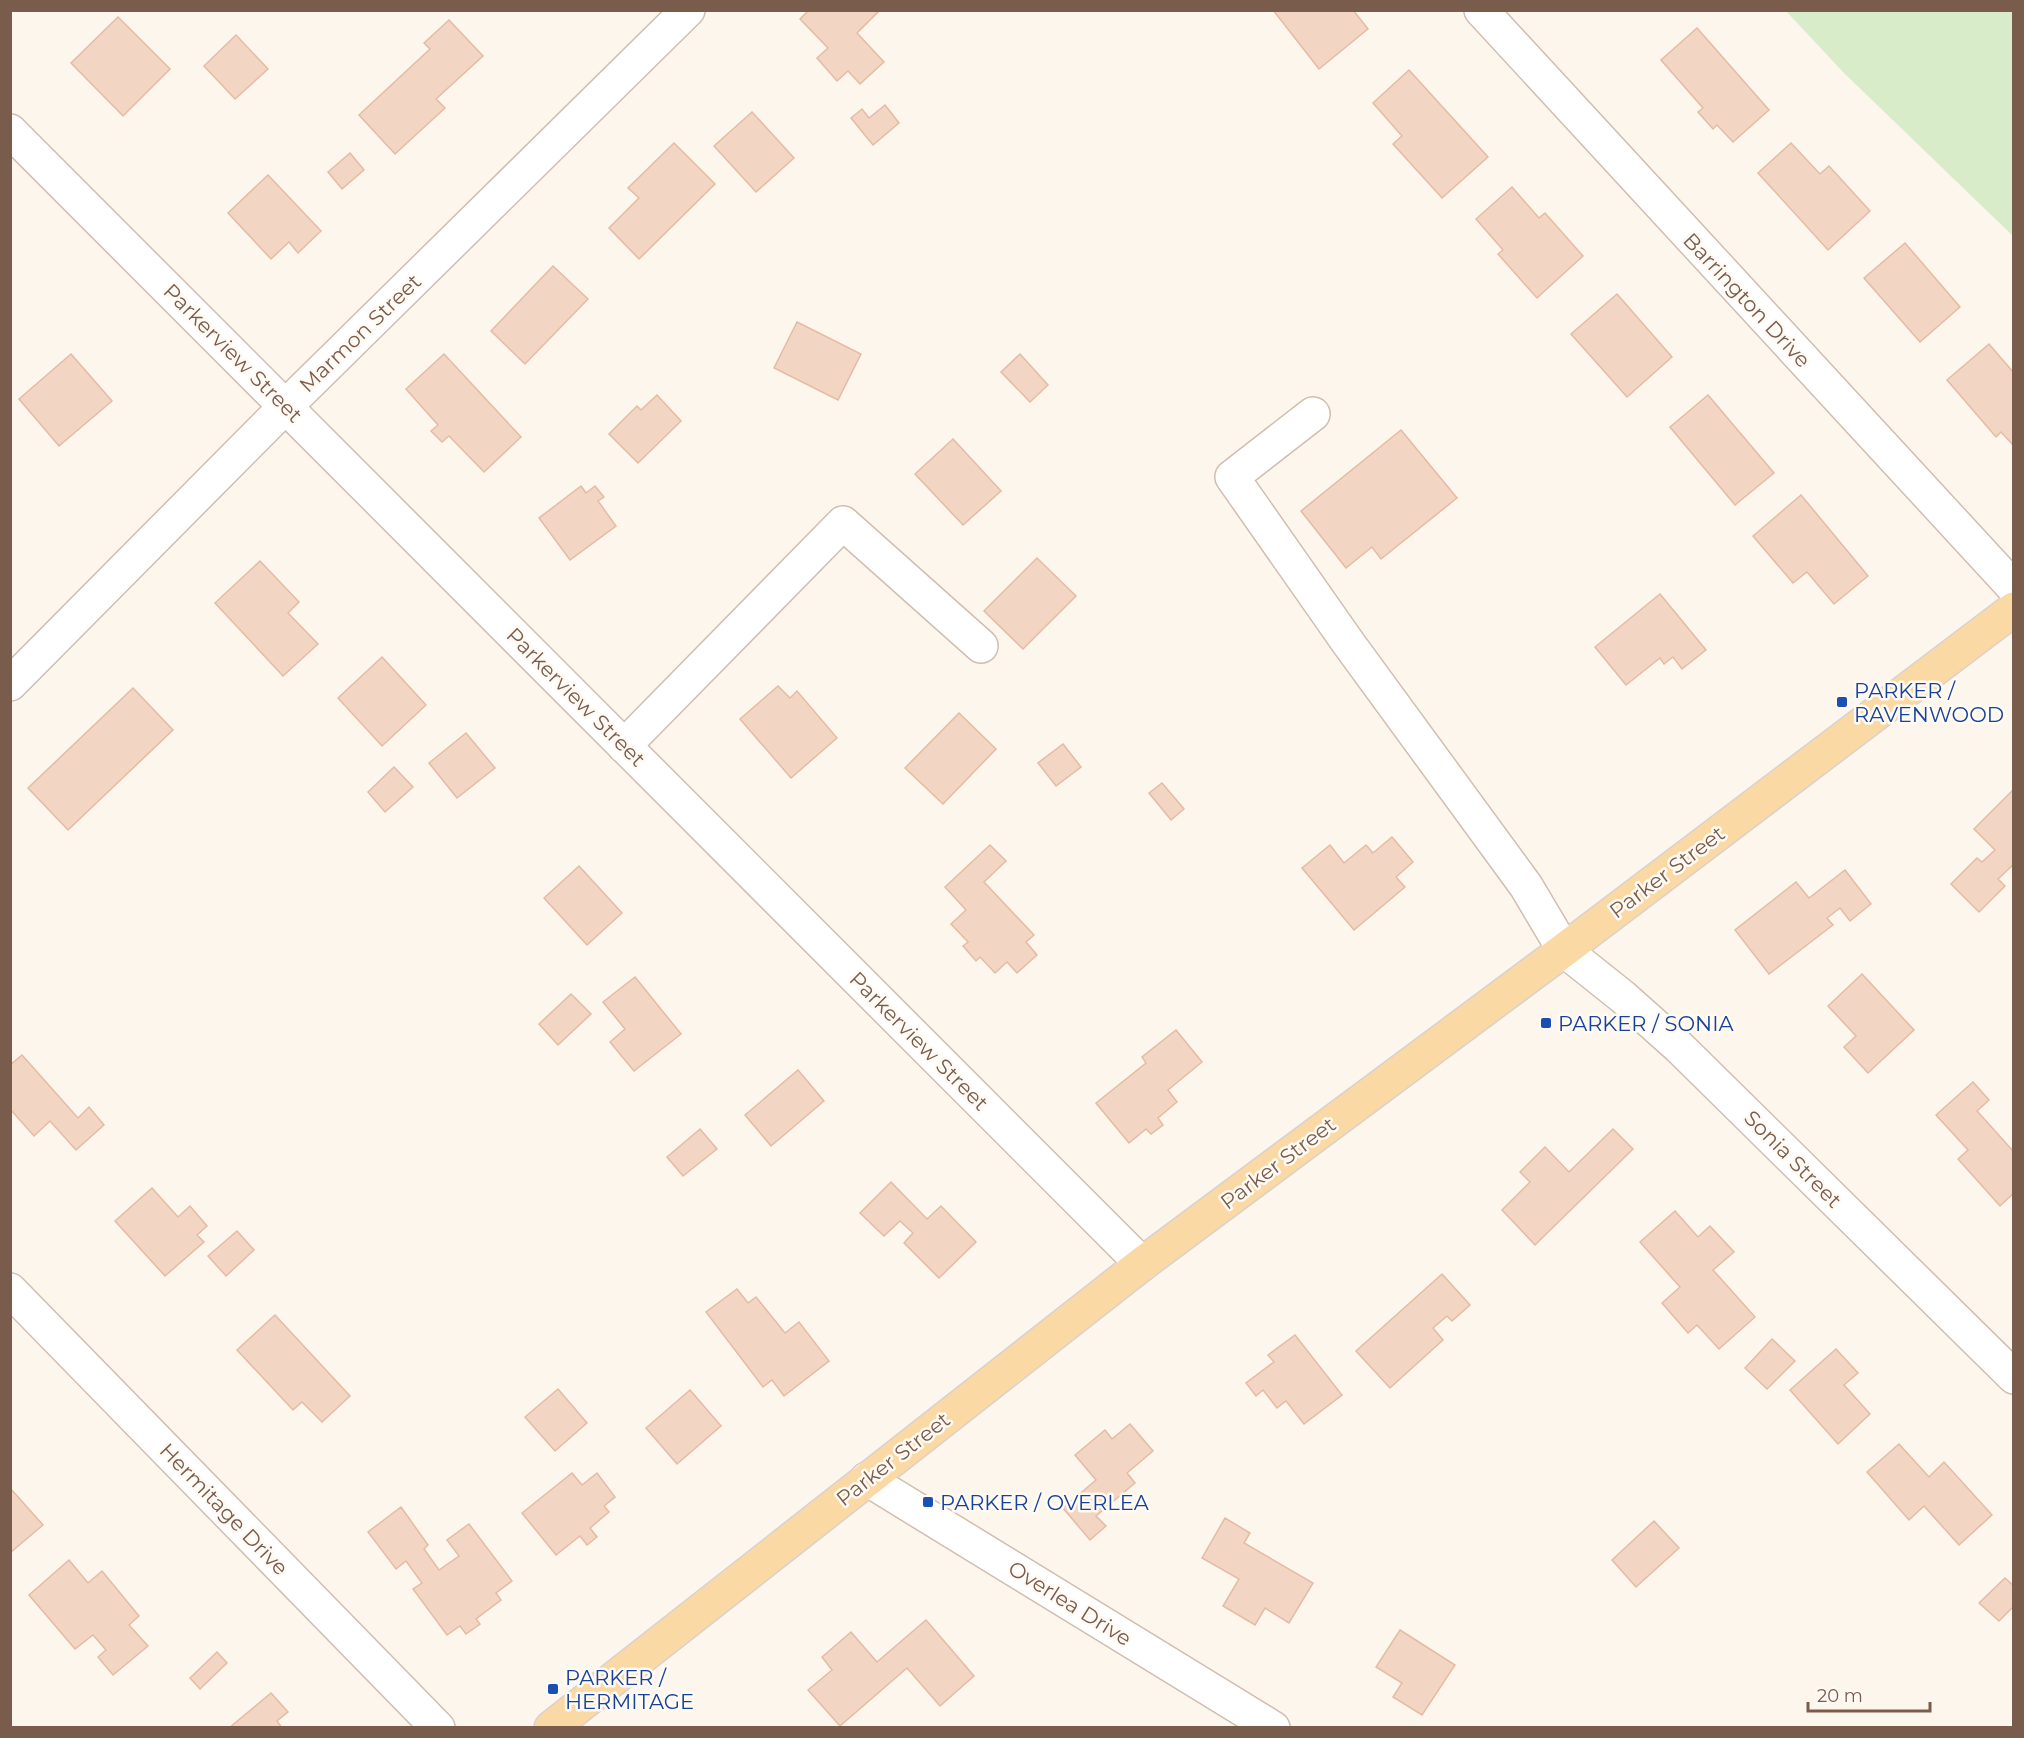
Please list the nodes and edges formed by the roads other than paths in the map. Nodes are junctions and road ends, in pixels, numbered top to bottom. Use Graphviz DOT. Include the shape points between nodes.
graph roads {
  1 [pos="688,10"];
  2 [pos="1480,10"];
  3 [pos="10,131"];
  4 [pos="286,406"];
  5 [pos="1313,414"];
  6 [pos="2013,588"];
  7 [pos="2013,609"];
  8 [pos="981,646"];
  9 [pos="10,684"];
  10 [pos="624,746"];
  11 [pos="1564,950"];
  12 [pos="1142,1264"];
  13 [pos="10,1290"];
  14 [pos="2013,1377"];
  15 [pos="867,1479"];
  16 [pos="438,1728"];
  17 [pos="550,1728"];
  18 [pos="1273,1728"];
  1 -- 4 [label="street, Marmon Street"];
  2 -- 6 [label="street, Barrington Drive"];
  3 -- 4 [label="street, Parkerview Street"];
  4 -- 9 [label="street, Marmon Street"];
  4 -- 10 [label="street, Parkerview Street"];
  5 -- 11 [label="street" via="1232,477 1526,886"];
  7 -- 11 [label="main road, Parker Street"];
  8 -- 10 [label="street" via="843,523"];
  10 -- 12 [label="street, Parkerview Street"];
  11 -- 12 [label="main road, Parker Street"];
  11 -- 14 [label="street, Sonia Street" via="1679,1047"];
  12 -- 15 [label="main road, Parker Street"];
  13 -- 16 [label="street, Hermitage Drive"];
  15 -- 17 [label="main road, Parker Street"];
  15 -- 18 [label="street, Overlea Drive"];
}
